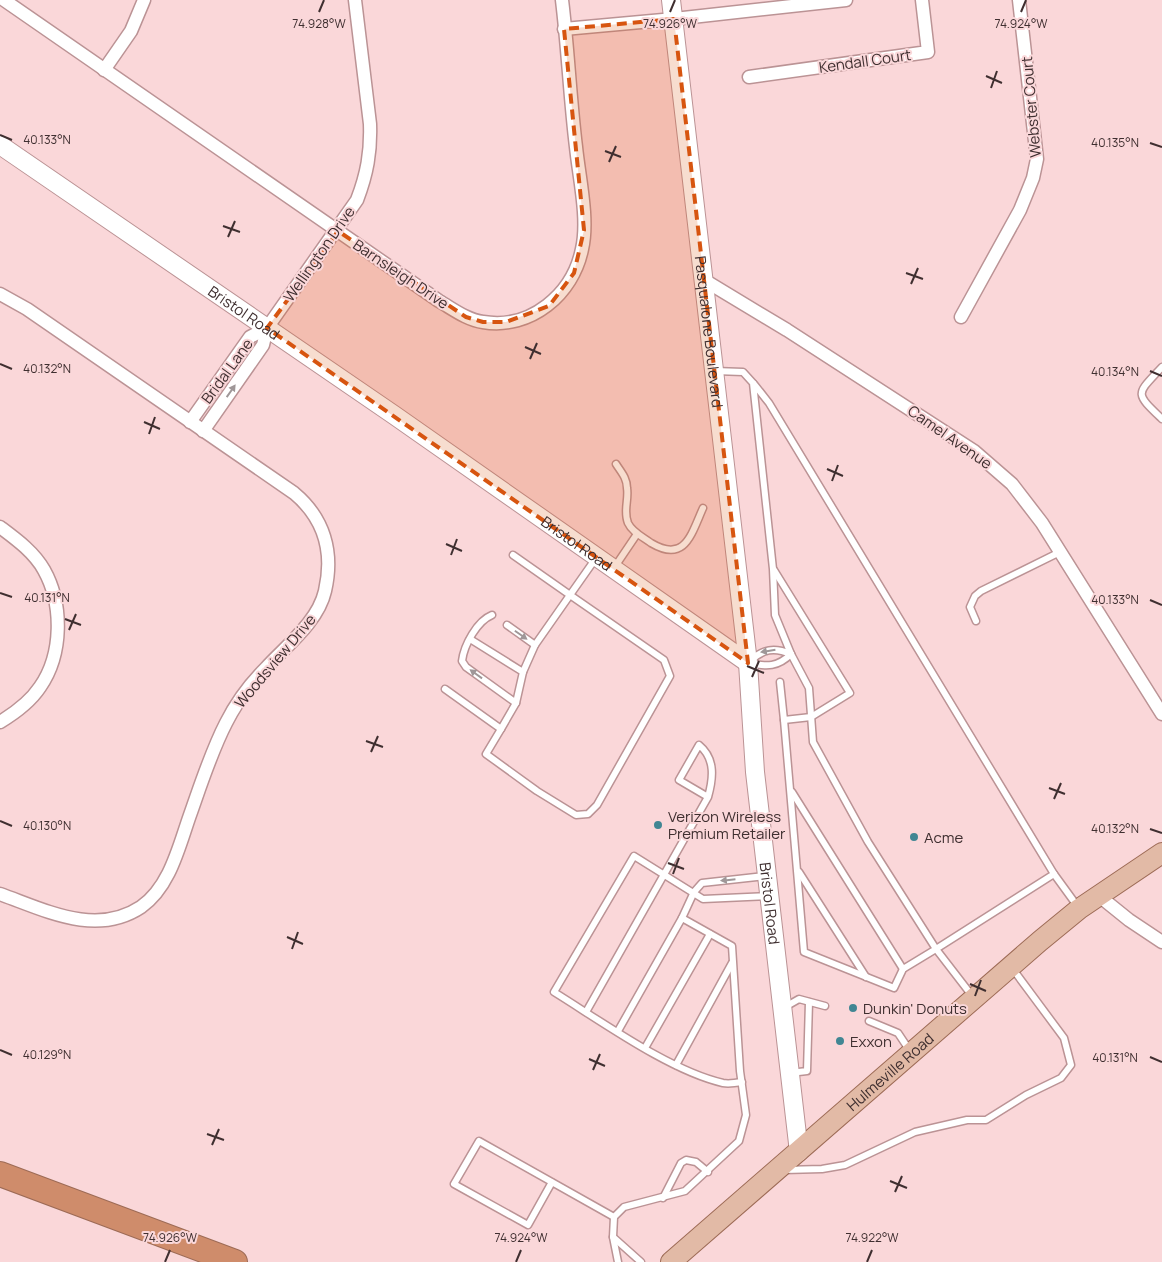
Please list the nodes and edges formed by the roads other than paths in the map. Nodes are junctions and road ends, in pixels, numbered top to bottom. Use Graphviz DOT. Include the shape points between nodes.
graph roads {
  1 [pos="4,0"];
  2 [pos="144,0"];
  3 [pos="355,0"];
  4 [pos="562,0"];
  5 [pos="671,0"];
  6 [pos="846,0"];
  7 [pos="922,0"];
  8 [pos="1019,0"];
  9 [pos="797,3"];
  10 [pos="674,19"];
  11 [pos="564,28"];
  12 [pos="104,70"];
  13 [pos="749,77"];
  14 [pos="0,145"];
  15 [pos="338,231"];
  16 [pos="704,280"];
  17 [pos="0,294"];
  18 [pos="961,317"];
  19 [pos="267,328"];
  20 [pos="1162,367"];
  21 [pos="713,371"];
  22 [pos="753,383"];
  23 [pos="1162,419"];
  24 [pos="190,422"];
  25 [pos="203,431"];
  26 [pos="616,464"];
  27 [pos="702,508"];
  28 [pos="0,528"];
  29 [pos="637,534"];
  30 [pos="1060,552"];
  31 [pos="513,555"];
  32 [pos="597,557"];
  33 [pos="613,569"];
  34 [pos="773,569"];
  35 [pos="570,594"];
  36 [pos="492,616"];
  37 [pos="976,621"];
  38 [pos="507,625"];
  39 [pos="470,639"];
  40 [pos="535,645"];
  41 [pos="791,654"];
  42 [pos="748,663"];
  43 [pos="523,672"];
  44 [pos="780,682"];
  45 [pos="445,689"];
  46 [pos="516,703"];
  47 [pos="1162,714"];
  48 [pos="812,717"];
  49 [pos="784,720"];
  50 [pos="0,722"];
  51 [pos="502,729"];
  52 [pos="791,789"];
  53 [pos="708,797"];
  54 [pos="1162,853"];
  55 [pos="798,871"];
  56 [pos="664,874"];
  57 [pos="1054,874"];
  58 [pos="766,876"];
  59 [pos="694,892"];
  60 [pos="0,894"];
  61 [pos="1098,895"];
  62 [pos="769,896"];
  63 [pos="1079,909"];
  64 [pos="682,918"];
  65 [pos="710,934"];
  66 [pos="1162,942"];
  67 [pos="936,948"];
  68 [pos="733,962"];
  69 [pos="1010,965"];
  70 [pos="904,969"];
  71 [pos="866,978"];
  72 [pos="973,997"];
  73 [pos="809,1002"];
  74 [pos="825,1006"];
  75 [pos="782,1009"];
  76 [pos="586,1012"];
  77 [pos="869,1021"];
  78 [pos="618,1031"];
  79 [pos="645,1048"];
  80 [pos="910,1052"];
  81 [pos="676,1065"];
  82 [pos="788,1073"];
  83 [pos="742,1082"];
  84 [pos="799,1152"];
  85 [pos="777,1170"];
  86 [pos="708,1172"];
  87 [pos="0,1174"];
  88 [pos="552,1182"];
  89 [pos="0,1191"];
  90 [pos="663,1198"];
  91 [pos="614,1217"];
  92 [pos="613,1237"];
  93 [pos="190,1262"];
  94 [pos="235,1262"];
  95 [pos="618,1262"];
  96 [pos="641,1262"];
  97 [pos="671,1262"];
  1 -- 12 [label="street, Barnsleigh Drive"];
  2 -- 12 [label="street" via="131,31"];
  3 -- 15 [label="street, Wellington Drive" via="371,142 366,177 358,200"];
  4 -- 11 [label="street, Barnsleigh Drive"];
  5 -- 10 [label="main road, Pasqualone Boulevard"];
  6 -- 9 [label="street"];
  7 -- 13 [label="street, Kendall Court" via="928,52"];
  8 -- 18 [label="street, Webster Court" via="1037,159 1035,170 1020,210"];
  9 -- 10 [label="street"];
  10 -- 11 [label="street"];
  10 -- 16 [label="main road, Pasqualone Boulevard"];
  11 -- 15 [label="street, Barnsleigh Drive" via="584,230 574,273 564,291 549,306 525,318 506,322 483,322 466,317"];
  12 -- 15 [label="street, Barnsleigh Drive"];
  14 -- 19 [label="main road, Bristol Road"];
  15 -- 19 [label="street, Wellington Drive"];
  16 -- 21 [label="main road, Pasqualone Boulevard"];
  16 -- 30 [label="street, Camel Avenue" via="974,451 1017,489"];
  17 -- 24 [label="street, Woodsview Drive"];
  19 -- 24 [label="street, Bridal Lane" via="250,336"];
  25 -- 19 [label="street, Bridal Lane, one-way" via="263,345"];
  19 -- 32 [label="main road, Bristol Road"];
  20 -- 23 [label="lane" via="1140,394"];
  21 -- 22 [label="lane" via="743,372"];
  21 -- 42 [label="main road, Pasqualone Boulevard"];
  22 -- 34 [label="lane"];
  22 -- 57 [label="lane" via="769,403"];
  24 -- 25 [label="street, Woodsview Drive"];
  25 -- 60 [label="street, Woodsview Drive" via="311,508 323,530 329,561 325,594 308,623 238,702 226,723 177,852 162,885 151,898 129,913 97,922 72,919"];
  26 -- 29 [label="lane" via="628,488 627,521"];
  27 -- 29 [label="lane" via="692,532 674,551 659,548"];
  28 -- 50 [label="street" via="24,546 44,569 54,598 58,636 48,672 40,687"];
  29 -- 33 [label="lane"];
  30 -- 37 [label="lane" via="981,591 970,608"];
  30 -- 47 [label="street, Camel Avenue"];
  31 -- 35 [label="lane"];
  32 -- 33 [label="main road, Bristol Road"];
  32 -- 35 [label="lane"];
  33 -- 42 [label="main road, Bristol Road"];
  34 -- 41 [label="lane" via="775,615"];
  34 -- 48 [label="lane" via="850,693"];
  35 -- 40 [label="lane"];
  35 -- 51 [label="lane" via="664,660 670,676 597,804 588,814 576,815 486,754"];
  36 -- 39 [label="lane" via="479,625"];
  38 -- 40 [label="lane, one-way"];
  39 -- 43 [label="lane"];
  46 -- 39 [label="lane, one-way" via="466,666 462,660 463,652"];
  40 -- 43 [label="lane"];
  41 -- 42 [label="lane" via="782,663 762,666"];
  41 -- 42 [label="lane, one-way" via="779,650 761,651"];
  41 -- 48 [label="lane" via="809,688"];
  42 -- 58 [label="main road, Bristol Road" via="754,772"];
  43 -- 46 [label="lane"];
  44 -- 49 [label="lane"];
  45 -- 51 [label="lane"];
  46 -- 51 [label="lane"];
  48 -- 49 [label="lane"];
  48 -- 67 [label="lane" via="813,742 868,842"];
  49 -- 52 [label="lane"];
  52 -- 55 [label="lane"];
  52 -- 70 [label="lane"];
  53 -- 53 [label="lane" via="713,778 710,762 699,746 679,780"];
  53 -- 56 [label="lane"];
  54 -- 61 [label="main road, Hulmeville Road"];
  55 -- 71 [label="lane"];
  55 -- 71 [label="lane" via="804,952"];
  56 -- 59 [label="lane"];
  56 -- 76 [label="lane"];
  56 -- 76 [label="lane" via="634,856 554,992"];
  57 -- 63 [label="lane"];
  57 -- 67 [label="lane"];
  58 -- 59 [label="lane, one-way" via="702,883"];
  58 -- 62 [label="main road, Bristol Road"];
  59 -- 62 [label="lane" via="703,899"];
  59 -- 64 [label="lane"];
  61 -- 63 [label="main road, Hulmeville Road"];
  61 -- 66 [label="street"];
  62 -- 75 [label="main road, Bristol Road"];
  63 -- 69 [label="main road, Hulmeville Road"];
  64 -- 65 [label="lane"];
  64 -- 78 [label="lane"];
  65 -- 68 [label="lane" via="732,946"];
  65 -- 79 [label="lane"];
  67 -- 70 [label="lane"];
  67 -- 72 [label="lane"];
  68 -- 81 [label="lane"];
  68 -- 83 [label="lane"];
  69 -- 72 [label="main road, Hulmeville Road"];
  69 -- 85 [label="lane" via="1064,1038 1071,1065 1061,1078 986,1120 967,1120 915,1132 844,1165"];
  70 -- 71 [label="lane" via="894,988"];
  72 -- 80 [label="main road, Hulmeville Road"];
  73 -- 74 [label="lane"];
  73 -- 75 [label="lane" via="799,999"];
  73 -- 82 [label="lane" via="807,1071"];
  75 -- 82 [label="main road, Bristol Road"];
  76 -- 78 [label="lane"];
  77 -- 80 [label="lane" via="898,1033"];
  78 -- 79 [label="lane"];
  79 -- 81 [label="lane"];
  80 -- 84 [label="main road, Hulmeville Road"];
  81 -- 83 [label="lane" via="724,1084"];
  82 -- 84 [label="main road, Bristol Road"];
  83 -- 86 [label="lane" via="746,1115 744,1128 739,1141"];
  84 -- 85 [label="main road, Hulmeville Road"];
  85 -- 97 [label="main road, Hulmeville Road"];
  86 -- 90 [label="lane" via="685,1191"];
  86 -- 90 [label="lane" via="696,1162 686,1160 681,1163"];
  87 -- 94 [label="highway"];
  88 -- 88 [label="lane" via="479,1141 454,1184 528,1225"];
  88 -- 91 [label="lane"];
  89 -- 93 [label="highway"];
  90 -- 91 [label="lane" via="624,1207"];
  91 -- 92 [label="lane"];
  92 -- 95 [label="lane"];
  92 -- 96 [label="lane"];
}
